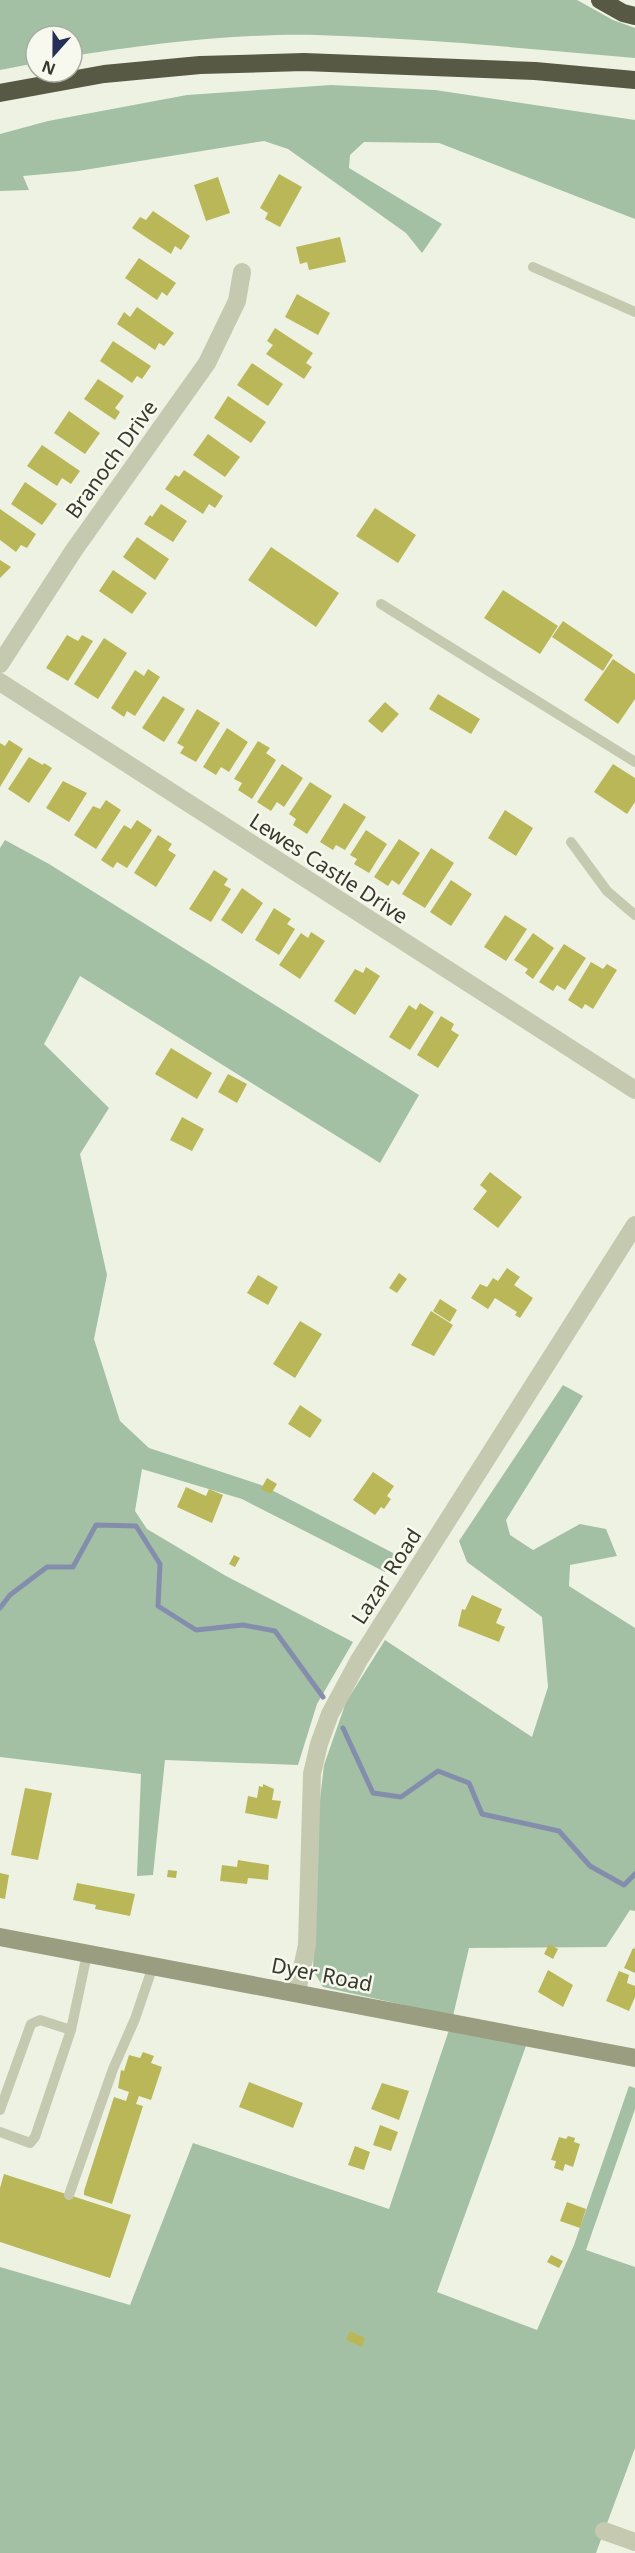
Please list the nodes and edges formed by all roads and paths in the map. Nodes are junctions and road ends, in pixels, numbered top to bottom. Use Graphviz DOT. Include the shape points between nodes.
graph roads {
  1 [pos="600,0"];
  2 [pos="635,16"];
  3 [pos="577,76"];
  4 [pos="635,80"];
  5 [pos="635,90"];
  6 [pos="0,93"];
  7 [pos="533,267"];
  8 [pos="242,272"];
  9 [pos="635,312"];
  10 [pos="381,604"];
  11 [pos="0,664"];
  12 [pos="0,682"];
  13 [pos="635,762"];
  14 [pos="571,842"];
  15 [pos="635,915"];
  16 [pos="635,1090"];
  17 [pos="635,1225"];
  18 [pos="0,1937"];
  19 [pos="87,1954"];
  20 [pos="153,1966"];
  21 [pos="297,1992"];
  22 [pos="71,2030"];
  23 [pos="635,2058"];
  24 [pos="0,2110"];
  25 [pos="0,2132"];
  26 [pos="69,2194"];
  27 [pos="604,2531"];
  28 [pos="635,2542"];
  1 -- 2 [label="highway"];
  3 -- 4 [label="highway"];
  3 -- 5 [label="highway"];
  3 -- 6 [label="highway" via="524,70 292,62 104,74"];
  7 -- 9 [label="lane"];
  8 -- 11 [label="street, Branoch Drive" via="237,301 207,363 74,550"];
  10 -- 13 [label="lane"];
  12 -- 16 [label="street, Lewes Castle Drive"];
  14 -- 15 [label="lane" via="607,891"];
  17 -- 21 [label="street, Lazar Road" via="359,1660 330,1714 312,1774 307,1945"];
  18 -- 19 [label="street, Dyer Road"];
  19 -- 20 [label="street, Dyer Road"];
  19 -- 22 [label="lane"];
  20 -- 21 [label="street, Dyer Road"];
  20 -- 26 [label="lane"];
  21 -- 23 [label="street, Dyer Road"];
  22 -- 24 [label="lane" via="40,2020 31,2024"];
  22 -- 25 [label="lane" via="35,2137 30,2143"];
  27 -- 28 [label="street"];
}
